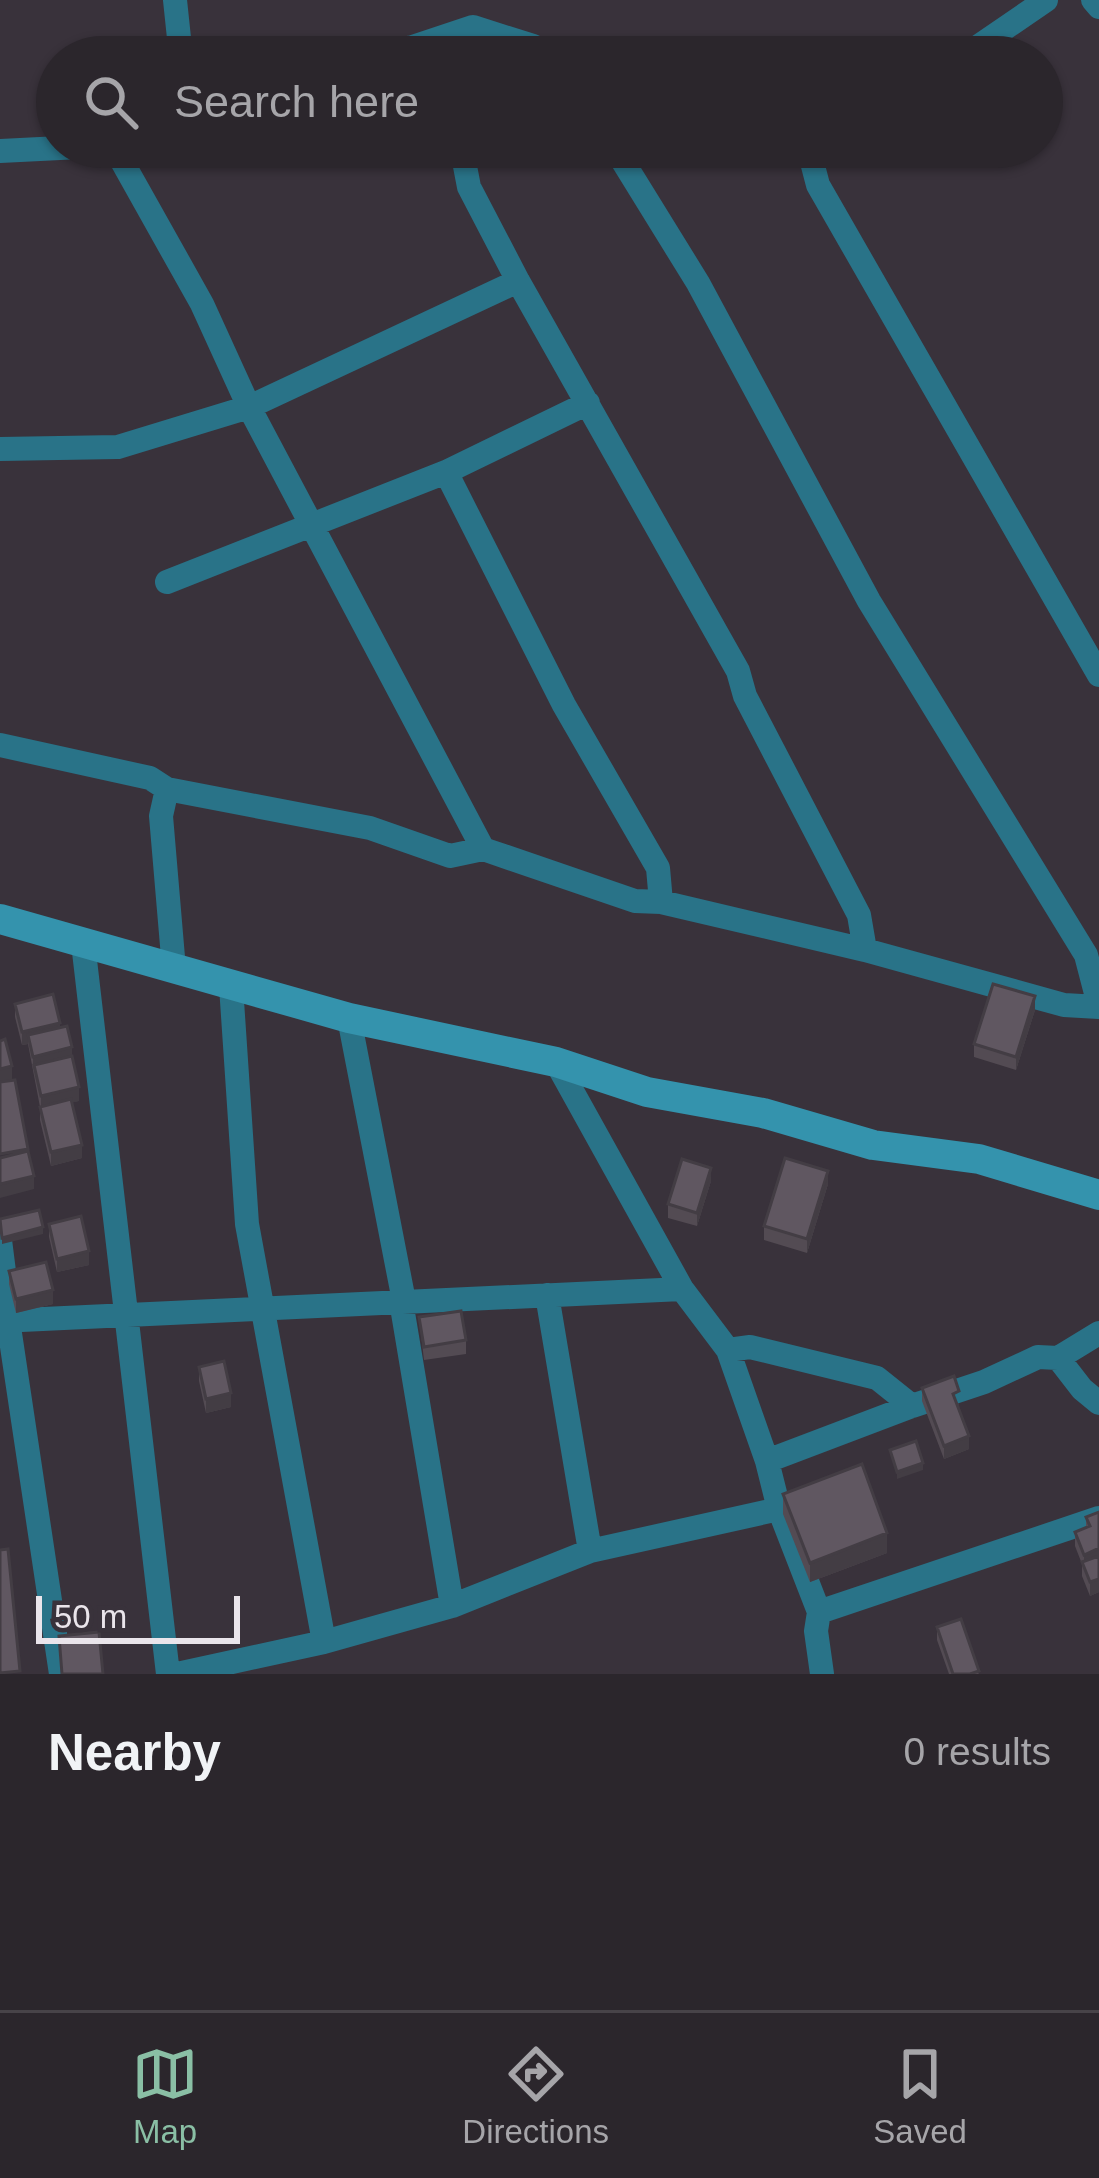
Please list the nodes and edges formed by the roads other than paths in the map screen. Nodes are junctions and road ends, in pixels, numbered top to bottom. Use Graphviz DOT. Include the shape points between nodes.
graph roads {
  1 [pos="175,0"];
  2 [pos="1046,0"];
  3 [pos="1093,0"];
  4 [pos="1099,7"];
  5 [pos="179,36"];
  6 [pos="452,36"];
  7 [pos="501,36"];
  8 [pos="994,36"];
  9 [pos="36,149"];
  10 [pos="0,151"];
  11 [pos="126,168"];
  12 [pos="465,168"];
  13 [pos="627,168"];
  14 [pos="814,168"];
  15 [pos="518,281"];
  16 [pos="588,403"];
  17 [pos="249,407"];
  18 [pos="0,449"];
  19 [pos="446,472"];
  20 [pos="312,524"];
  21 [pos="167,582"];
  22 [pos="1099,675"];
  23 [pos="0,745"];
  24 [pos="167,789"];
  25 [pos="483,849"];
  26 [pos="661,902"];
  27 [pos="0,919"];
  28 [pos="83,943"];
  29 [pos="865,950"];
  30 [pos="174,969"];
  31 [pos="231,986"];
  32 [pos="1099,1006"];
  33 [pos="349,1018"];
  34 [pos="556,1063"];
  35 [pos="1099,1195"];
  36 [pos="0,1240"];
  37 [pos="682,1288"];
  38 [pos="547,1295"];
  39 [pos="401,1301"];
  40 [pos="261,1307"];
  41 [pos="127,1313"];
  42 [pos="4,1320"];
  43 [pos="1099,1333"];
  44 [pos="728,1350"];
  45 [pos="1058,1358"];
  46 [pos="1099,1402"];
  47 [pos="912,1406"];
  48 [pos="766,1461"];
  49 [pos="779,1509"];
  50 [pos="1099,1518"];
  51 [pos="590,1551"];
  52 [pos="452,1606"];
  53 [pos="819,1612"];
  54 [pos="324,1642"];
  55 [pos="61,1674"];
  56 [pos="172,1674"];
  57 [pos="822,1674"];
  1 -- 5 [label="street"];
  2 -- 8 [label="street"];
  3 -- 4 [label="street"];
  6 -- 7 [label="street" via="473,27"];
  9 -- 10 [label="street"];
  11 -- 17 [label="street"];
  12 -- 15 [label="street"];
  13 -- 32 [label="street" via="869,602 1086,955"];
  14 -- 22 [label="street"];
  15 -- 16 [label="street"];
  15 -- 17 [label="street"];
  16 -- 19 [label="street"];
  16 -- 29 [label="street" via="738,671 860,915"];
  17 -- 18 [label="street" via="118,447"];
  17 -- 20 [label="street"];
  19 -- 20 [label="street"];
  19 -- 26 [label="street" via="658,868"];
  20 -- 21 [label="street"];
  20 -- 25 [label="street"];
  23 -- 24 [label="street" via="150,778"];
  24 -- 25 [label="street" via="370,828 450,856"];
  24 -- 30 [label="street" via="161,816"];
  25 -- 26 [label="street" via="635,901"];
  26 -- 29 [label="street"];
  27 -- 28 [label="street"];
  28 -- 30 [label="street"];
  28 -- 41 [label="street"];
  29 -- 32 [label="street" via="1064,1005"];
  30 -- 31 [label="street"];
  31 -- 33 [label="street"];
  31 -- 40 [label="street"];
  33 -- 34 [label="street"];
  33 -- 39 [label="street"];
  34 -- 35 [label="street" via="647,1092 763,1113 873,1145 979,1159"];
  34 -- 37 [label="street"];
  36 -- 42 [label="street" via="10,1319"];
  37 -- 38 [label="street"];
  37 -- 44 [label="street"];
  38 -- 39 [label="street"];
  38 -- 51 [label="street"];
  39 -- 40 [label="street"];
  39 -- 52 [label="street"];
  40 -- 41 [label="street"];
  40 -- 54 [label="street"];
  41 -- 42 [label="street"];
  41 -- 56 [label="street"];
  42 -- 55 [label="street"];
  43 -- 45 [label="street"];
  44 -- 47 [label="street" via="750,1347 877,1378"];
  44 -- 48 [label="street"];
  45 -- 46 [label="street"];
  45 -- 47 [label="street" via="1038,1358"];
  47 -- 48 [label="street"];
  48 -- 49 [label="street"];
  49 -- 51 [label="street"];
  49 -- 53 [label="street"];
  50 -- 53 [label="street"];
  51 -- 52 [label="street"];
  52 -- 54 [label="street"];
  53 -- 57 [label="street"];
  54 -- 56 [label="street"];
}
